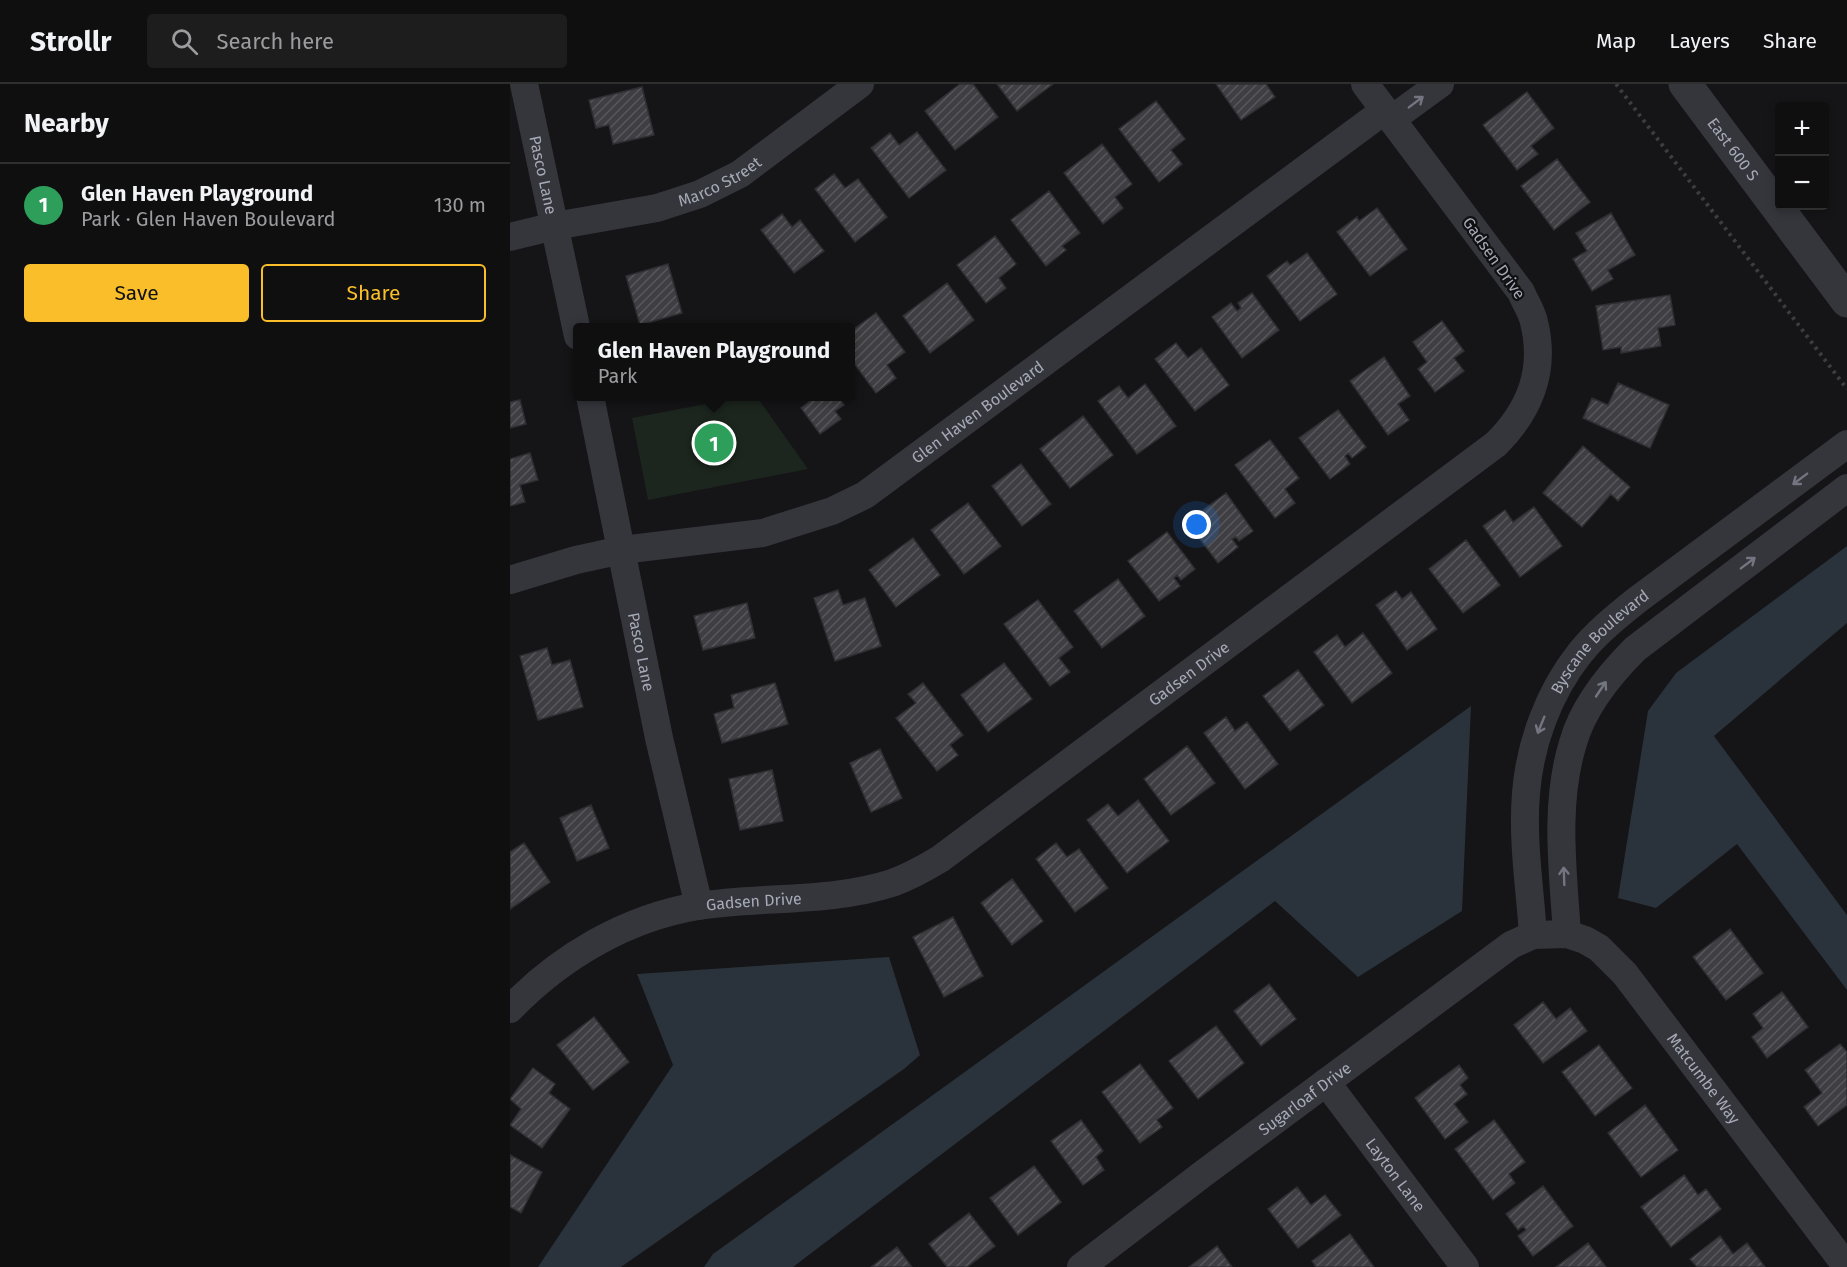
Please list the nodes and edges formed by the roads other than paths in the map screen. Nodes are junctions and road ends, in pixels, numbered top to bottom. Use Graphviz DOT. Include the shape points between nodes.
graph roads {
  1 [pos="524,84"];
  2 [pos="860,84"];
  3 [pos="1440,84"];
  4 [pos="1685,84"];
  5 [pos="1377,97"];
  6 [pos="555,226"];
  7 [pos="510,237"];
  8 [pos="1847,301"];
  9 [pos="575,323"];
  10 [pos="591,401"];
  11 [pos="1847,444"];
  12 [pos="1847,488"];
  13 [pos="622,550"];
  14 [pos="510,580"];
  15 [pos="699,906"];
  16 [pos="1567,934"];
  17 [pos="1533,935"];
  18 [pos="510,1009"];
  19 [pos="1326,1082"];
  20 [pos="1081,1267"];
  21 [pos="1465,1267"];
  22 [pos="1847,1267"];
  1 -- 6 [label="street, Pasco Lane"];
  2 -- 6 [label="street, Marco Street" via="740,174 700,194 657,208"];
  5 -- 3 [label="street, Glen Haven Boulevard, one-way"];
  4 -- 8 [label="street, East 600 S"];
  5 -- 13 [label="street, Glen Haven Boulevard" via="865,495 832,511 764,533"];
  5 -- 15 [label="street, Gadsen Drive" via="1521,292 1534,321 1539,352 1537,373 1527,403 1510,430 925,868 858,891"];
  6 -- 7 [label="street, Marco Street"];
  6 -- 9 [label="street, Pasco Lane"];
  10 -- 13 [label="street, Pasco Lane"];
  11 -- 17 [label="street, Byscane Boulevard, one-way" via="1614,618 1580,653 1552,697 1530,762 1525,827"];
  16 -- 12 [label="street, one-way" via="1564,781 1573,742 1586,711 1613,671 1635,649"];
  13 -- 14 [label="street, Glen Haven Boulevard"];
  13 -- 15 [label="street, Pasco Lane" via="659,738"];
  15 -- 18 [label="street, Gadsen Drive" via="620,930 595,943 545,977"];
  16 -- 17 [label="street, Matcumbe Way"];
  16 -- 22 [label="street, Matcumbe Way" via="1599,948 1625,974"];
  17 -- 19 [label="street, Sugarloaf Drive" via="1511,945"];
  19 -- 20 [label="street, Sugarloaf Drive"];
  19 -- 21 [label="street, Layton Lane"];
}
